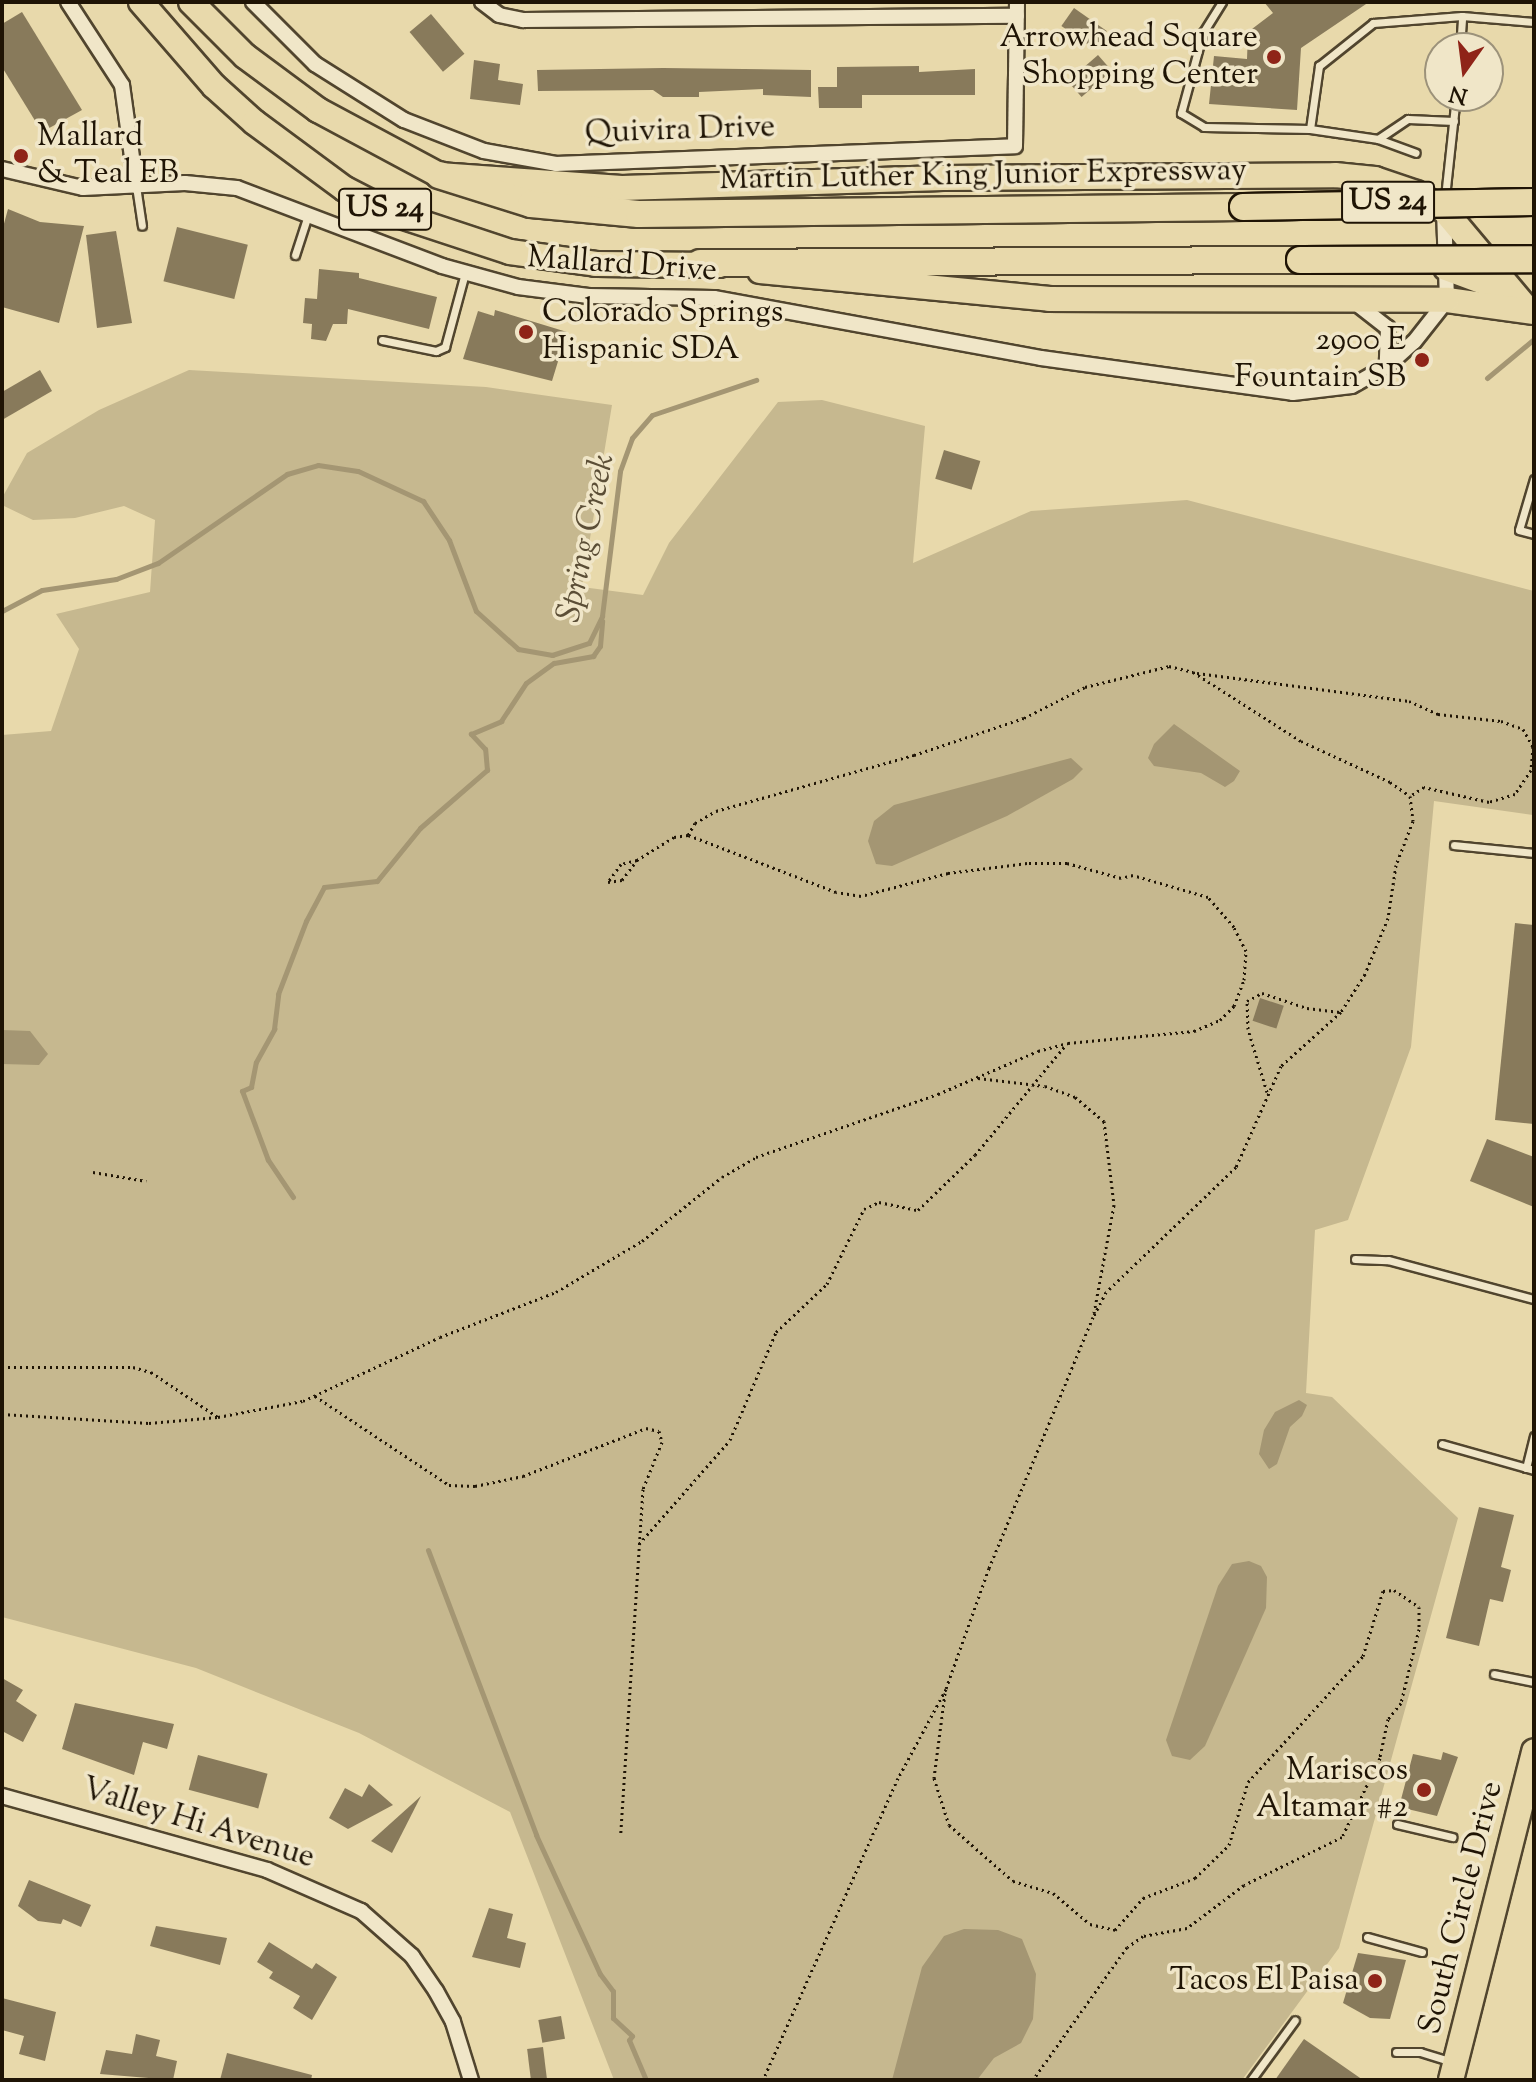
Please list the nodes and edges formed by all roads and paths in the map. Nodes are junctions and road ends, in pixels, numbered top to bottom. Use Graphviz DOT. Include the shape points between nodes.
graph roads {
  1 [pos="68,2"];
  2 [pos="141,2"];
  3 [pos="191,2"];
  4 [pos="253,2"];
  5 [pos="482,2"];
  6 [pos="1222,2"];
  7 [pos="760,9"];
  8 [pos="1017,9"];
  9 [pos="1462,16"];
  10 [pos="1534,22"];
  11 [pos="1461,32"];
  12 [pos="1455,112"];
  13 [pos="1454,121"];
  14 [pos="1310,129"];
  15 [pos="1378,139"];
  16 [pos="1416,153"];
  17 [pos="2,169"];
  18 [pos="439,175"];
  19 [pos="136,186"];
  20 [pos="1534,202"];
  21 [pos="1444,210"];
  22 [pos="309,212"];
  23 [pos="142,226"];
  24 [pos="295,255"];
  25 [pos="1534,259"];
  26 [pos="700,263"];
  27 [pos="1446,268"];
  28 [pos="465,273"];
  29 [pos="1447,300"];
  30 [pos="1357,304"];
  31 [pos="1525,305"];
  32 [pos="382,340"];
  33 [pos="1387,366"];
  34 [pos="1534,479"];
  35 [pos="1534,534"];
  36 [pos="1193,672"];
  37 [pos="1410,796"];
  38 [pos="688,835"];
  39 [pos="1454,845"];
  40 [pos="1534,853"];
  41 [pos="637,860"];
  42 [pos="1238,996"];
  43 [pos="1247,1001"];
  44 [pos="1341,1012"];
  45 [pos="1068,1043"];
  46 [pos="973,1079"];
  47 [pos="1036,1084"];
  48 [pos="1267,1092"];
  49 [pos="93,1172"];
  50 [pos="146,1181"];
  51 [pos="1355,1259"];
  52 [pos="1534,1299"];
  53 [pos="1093,1317"];
  54 [pos="2,1367"];
  55 [pos="315,1396"];
  56 [pos="2,1414"];
  57 [pos="218,1417"];
  58 [pos="1534,1436"];
  59 [pos="1442,1444"];
  60 [pos="1530,1469"];
  61 [pos="639,1544"];
  62 [pos="1494,1674"];
  63 [pos="1534,1682"];
  64 [pos="946,1689"];
  65 [pos="1534,1751"];
  66 [pos="2,1796"];
  67 [pos="1397,1824"];
  68 [pos="621,1833"];
  69 [pos="1452,1837"];
  70 [pos="1367,1937"];
  71 [pos="1422,1952"];
  72 [pos="1295,2020"];
  73 [pos="1396,2052"];
  74 [pos="1454,2071"];
  75 [pos="471,2080"];
  76 [pos="763,2080"];
  77 [pos="1033,2080"];
  78 [pos="1251,2080"];
  1 -- 19 [label="street" via="122,85"];
  2 -- 26 [label="main road, US 24" via="214,86 254,122 345,189 392,213 510,252 596,264"];
  3 -- 18 [label="main road, US 24" via="245,56 318,110"];
  4 -- 8 [label="street, Quivira Drive" via="315,64 404,120 484,151 556,164 1015,146"];
  5 -- 7 [label="street" via="499,15 523,20"];
  6 -- 14 [label="lane" via="1203,32 1181,113 1204,127"];
  7 -- 8 [label="street"];
  9 -- 10 [label="lane"];
  9 -- 11 [label="lane"];
  9 -- 14 [label="lane" via="1373,23 1319,66"];
  12 -- 13 [label="lane"];
  13 -- 15 [label="lane" via="1408,119"];
  13 -- 21 [label="lane"];
  14 -- 15 [label="lane"];
  15 -- 16 [label="lane"];
  17 -- 19 [label="street, Mallard Drive" via="83,188"];
  18 -- 20 [label="highway, Martin Luther King Junior Expressway / US 24, bridge" via="531,204 639,214"];
  18 -- 21 [label="main road" via="622,188 943,178 1335,175 1389,183"];
  19 -- 22 [label="street, Mallard Drive" via="215,185"];
  19 -- 23 [label="lane"];
  21 -- 27 [label="street"];
  21 -- 31 [label="main road"];
  22 -- 24 [label="lane"];
  22 -- 28 [label="street, Mallard Drive"];
  25 -- 26 [label="highway, US 24, bridge"];
  26 -- 30 [label="main road" via="823,280 1050,299"];
  27 -- 29 [label="street"];
  27 -- 31 [label="main road"];
  28 -- 32 [label="lane" via="445,347 436,351"];
  28 -- 33 [label="street, Mallard Drive" via="588,296 714,298 1041,358 1293,393 1334,392"];
  29 -- 30 [label="main road"];
  29 -- 31 [label="main road"];
  29 -- 33 [label="street, Mallard Drive"];
  30 -- 33 [label="street" via="1388,328"];
  34 -- 35 [label="lane" via="1519,530"];
  36 -- 37 [label="path" via="1301,741"];
  36 -- 37 [label="path" via="1409,701 1438,714 1523,729 1533,747 1531,770 1515,794 1489,802 1424,787"];
  36 -- 38 [label="path" via="1169,666 1085,687 1024,718 716,811 695,823"];
  37 -- 44 [label="path" via="1413,821 1396,865 1388,918 1365,974"];
  38 -- 41 [label="path" via="674,837"];
  38 -- 42 [label="path" via="836,892 861,896 948,873 1027,863 1067,863 1183,887 1208,897 1234,927 1246,951"];
  39 -- 40 [label="lane"];
  41 -- 41 [label="path" via="621,864 608,882 622,880"];
  42 -- 43 [label="path"];
  42 -- 45 [label="path" via="1220,1020 1194,1031"];
  43 -- 44 [label="path" via="1262,993"];
  43 -- 48 [label="path" via="1248,1029"];
  44 -- 48 [label="path" via="1281,1066"];
  45 -- 46 [label="path"];
  45 -- 47 [label="path"];
  46 -- 47 [label="path"];
  46 -- 55 [label="path" via="756,1157 722,1177 642,1241 556,1292 440,1337"];
  47 -- 53 [label="path" via="1075,1097 1104,1121 1114,1205"];
  47 -- 61 [label="path" via="918,1210 879,1202 864,1209 827,1284 776,1332 730,1440"];
  48 -- 53 [label="path" via="1236,1167 1106,1292"];
  49 -- 50 [label="path"];
  51 -- 52 [label="lane" via="1388,1260"];
  53 -- 64 [label="path" via="989,1568"];
  54 -- 57 [label="path" via="133,1367 151,1372"];
  55 -- 57 [label="path"];
  55 -- 61 [label="path" via="449,1485 475,1486 523,1476 646,1428 659,1431 662,1442 643,1489"];
  56 -- 57 [label="path" via="149,1423"];
  58 -- 60 [label="lane"];
  59 -- 60 [label="lane"];
  61 -- 68 [label="path"];
  62 -- 63 [label="lane"];
  64 -- 76 [label="path" via="898,1778"];
  64 -- 77 [label="path" via="934,1778 949,1825 1013,1881 1053,1893 1090,1924 1115,1930 1143,1898 1195,1878 1229,1845 1248,1782 1363,1656 1383,1591 1394,1590 1419,1607 1419,1629 1401,1703 1388,1719 1380,1758 1342,1837 1244,1885 1187,1928 1143,1936 1127,1947"];
  65 -- 74 [label="main road, South Circle Drive"];
  66 -- 75 [label="street, Valley Hi Avenue" via="267,1870 361,1911 412,1956 436,1991 453,2022"];
  67 -- 69 [label="lane"];
  70 -- 71 [label="lane"];
  72 -- 78 [label="lane"];
  73 -- 74 [label="lane" via="1420,2052"];
}
